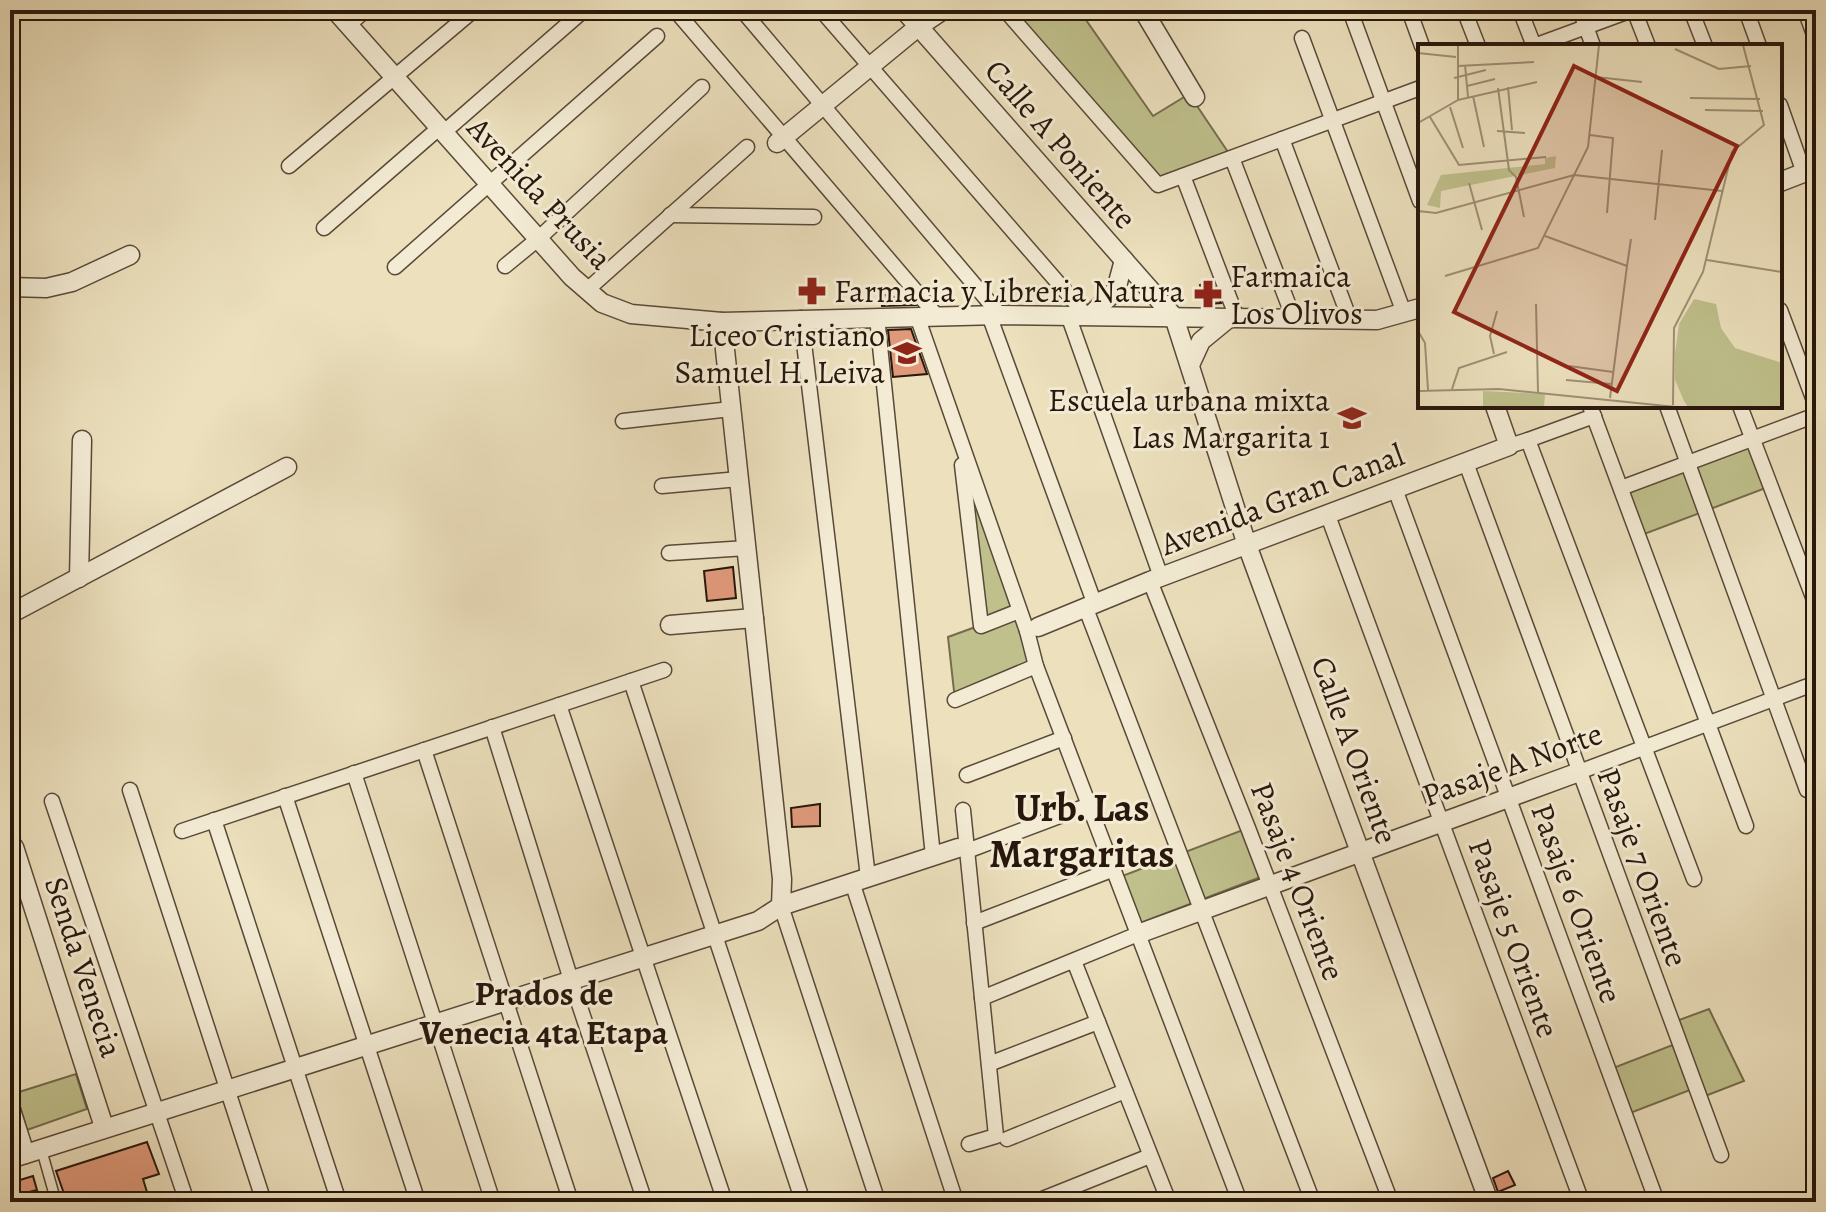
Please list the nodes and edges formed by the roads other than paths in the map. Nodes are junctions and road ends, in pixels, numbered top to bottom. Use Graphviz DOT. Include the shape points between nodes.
graph roads {
  1 [pos="335,10"];
  2 [pos="366,10"];
  3 [pos="474,10"];
  4 [pos="584,10"];
  5 [pos="675,10"];
  6 [pos="742,10"];
  7 [pos="821,10"];
  8 [pos="904,10"];
  9 [pos="943,10"];
  10 [pos="1005,10"];
  11 [pos="1143,10"];
  12 [pos="1409,10"];
  13 [pos="1464,10"];
  14 [pos="1520,10"];
  15 [pos="1580,10"];
  16 [pos="1633,10"];
  17 [pos="1691,10"];
  18 [pos="1746,10"];
  19 [pos="1805,10"];
  20 [pos="1351,13"];
  21 [pos="348,25"];
  22 [pos="918,27"];
  23 [pos="1586,27"];
  24 [pos="657,36"];
  25 [pos="1302,38"];
  26 [pos="1816,40"];
  27 [pos="1421,44"];
  28 [pos="1477,44"];
  29 [pos="1533,44"];
  30 [pos="1539,44"];
  31 [pos="1592,44"];
  32 [pos="1647,44"];
  33 [pos="1704,44"];
  34 [pos="1758,44"];
  35 [pos="870,67"];
  36 [pos="394,78"];
  37 [pos="702,87"];
  38 [pos="1418,89"];
  39 [pos="1195,97"];
  40 [pos="1383,102"];
  41 [pos="823,106"];
  42 [pos="1782,109"];
  43 [pos="1333,120"];
  44 [pos="441,131"];
  45 [pos="1282,139"];
  46 [pos="781,140"];
  47 [pos="747,147"];
  48 [pos="1232,158"];
  49 [pos="289,166"];
  50 [pos="1810,171"];
  51 [pos="1183,176"];
  52 [pos="1782,181"];
  53 [pos="489,184"];
  54 [pos="1418,196"];
  55 [pos="670,215"];
  56 [pos="814,217"];
  57 [pos="324,228"];
  58 [pos="538,239"];
  59 [pos="130,255"];
  60 [pos="1124,260"];
  61 [pos="505,266"];
  62 [pos="395,267"];
  63 [pos="10,287"];
  64 [pos="587,290"];
  65 [pos="1412,310"];
  66 [pos="994,315"];
  67 [pos="1081,315"];
  68 [pos="1782,315"];
  69 [pos="917,316"];
  70 [pos="937,316"];
  71 [pos="877,317"];
  72 [pos="1174,317"];
  73 [pos="801,318"];
  74 [pos="1233,318"];
  75 [pos="1294,319"];
  76 [pos="1350,320"];
  77 [pos="722,322"];
  78 [pos="1190,365"];
  79 [pos="1816,406"];
  80 [pos="1496,408"];
  81 [pos="1668,408"];
  82 [pos="1741,408"];
  83 [pos="731,409"];
  84 [pos="1592,411"];
  85 [pos="1816,415"];
  86 [pos="623,421"];
  87 [pos="959,436"];
  88 [pos="1753,439"];
  89 [pos="82,440"];
  90 [pos="1528,440"];
  91 [pos="1509,446"];
  92 [pos="1466,463"];
  93 [pos="1688,463"];
  94 [pos="287,467"];
  95 [pos="739,479"];
  96 [pos="662,486"];
  97 [pos="1621,488"];
  98 [pos="1395,489"];
  99 [pos="1327,513"];
  100 [pos="1247,545"];
  101 [pos="747,548"];
  102 [pos="669,553"];
  103 [pos="79,578"];
  104 [pos="1155,579"];
  105 [pos="1090,604"];
  106 [pos="1816,605"];
  107 [pos="1019,611"];
  108 [pos="10,614"];
  109 [pos="754,618"];
  110 [pos="670,625"];
  111 [pos="1032,629"];
  112 [pos="1036,666"];
  113 [pos="664,670"];
  114 [pos="631,681"];
  115 [pos="1816,683"];
  116 [pos="1774,699"];
  117 [pos="955,700"];
  118 [pos="559,705"];
  119 [pos="1708,724"];
  120 [pos="492,727"];
  121 [pos="1064,738"];
  122 [pos="1645,747"];
  123 [pos="424,750"];
  124 [pos="1579,772"];
  125 [pos="354,773"];
  126 [pos="967,775"];
  127 [pos="130,790"];
  128 [pos="1807,790"];
  129 [pos="285,796"];
  130 [pos="1508,798"];
  131 [pos="52,801"];
  132 [pos="1089,805"];
  133 [pos="963,810"];
  134 [pos="214,820"];
  135 [pos="1441,823"];
  136 [pos="1746,826"];
  137 [pos="182,831"];
  138 [pos="14,847"];
  139 [pos="962,849"];
  140 [pos="1361,852"];
  141 [pos="933,856"];
  142 [pos="1114,869"];
  143 [pos="1694,879"];
  144 [pos="860,880"];
  145 [pos="1270,886"];
  146 [pos="781,906"];
  147 [pos="1203,911"];
  148 [pos="974,923"];
  149 [pos="1138,934"];
  150 [pos="714,935"];
  151 [pos="644,957"];
  152 [pos="1074,961"];
  153 [pos="571,980"];
  154 [pos="982,998"];
  155 [pos="505,1001"];
  156 [pos="1098,1022"];
  157 [pos="435,1023"];
  158 [pos="366,1045"];
  159 [pos="989,1064"];
  160 [pos="293,1068"];
  161 [pos="227,1089"];
  162 [pos="1125,1091"];
  163 [pos="10,1107"];
  164 [pos="157,1111"];
  165 [pos="104,1127"];
  166 [pos="1007,1139"];
  167 [pos="969,1144"];
  168 [pos="24,1149"];
  169 [pos="1721,1155"];
  170 [pos="1150,1156"];
  171 [pos="45,1202"];
  172 [pos="187,1202"];
  173 [pos="264,1202"];
  174 [pos="339,1202"];
  175 [pos="418,1202"];
  176 [pos="493,1202"];
  177 [pos="571,1202"];
  178 [pos="645,1202"];
  179 [pos="725,1202"];
  180 [pos="803,1202"];
  181 [pos="878,1202"];
  182 [pos="956,1202"];
  183 [pos="1035,1202"];
  184 [pos="1169,1202"];
  185 [pos="1240,1202"];
  186 [pos="1313,1202"];
  187 [pos="1391,1202"];
  188 [pos="1489,1202"];
  189 [pos="1582,1202"];
  190 [pos="1657,1202"];
  1 -- 21 [label="street, Avenida Prusia"];
  2 -- 21 [label="street"];
  3 -- 36 [label="street"];
  4 -- 44 [label="street"];
  5 -- 46 [label="street"];
  6 -- 41 [label="street"];
  7 -- 35 [label="street"];
  8 -- 22 [label="street, Calle A Poniente"];
  9 -- 22 [label="street"];
  10 -- 51 [label="street" via="1158,185"];
  11 -- 39 [label="street"];
  12 -- 27 [label="street"];
  13 -- 28 [label="street"];
  14 -- 29 [label="street"];
  15 -- 23 [label="street"];
  16 -- 23 [label="street"];
  16 -- 32 [label="street"];
  17 -- 33 [label="street"];
  18 -- 34 [label="street"];
  19 -- 26 [label="street"];
  20 -- 40 [label="street"];
  21 -- 36 [label="street, Avenida Prusia"];
  22 -- 35 [label="street"];
  22 -- 60 [label="street, Calle A Poniente"];
  23 -- 30 [label="street"];
  23 -- 31 [label="street"];
  24 -- 53 [label="street"];
  25 -- 43 [label="street"];
  35 -- 41 [label="street"];
  35 -- 67 [label="street"];
  36 -- 44 [label="street, Avenida Prusia"];
  36 -- 49 [label="street"];
  37 -- 58 [label="street"];
  38 -- 40 [label="street"];
  40 -- 43 [label="street"];
  40 -- 54 [label="street"];
  41 -- 46 [label="street"];
  41 -- 66 [label="street"];
  42 -- 50 [label="street"];
  43 -- 45 [label="street"];
  43 -- 65 [label="street"];
  44 -- 53 [label="street, Avenida Prusia"];
  44 -- 57 [label="street"];
  45 -- 48 [label="street"];
  45 -- 76 [label="street"];
  46 -- 70 [label="street"];
  47 -- 55 [label="street"];
  48 -- 51 [label="street"];
  48 -- 75 [label="street"];
  50 -- 52 [label="street"];
  51 -- 74 [label="street"];
  53 -- 58 [label="street, Avenida Prusia"];
  53 -- 62 [label="street"];
  55 -- 56 [label="street"];
  55 -- 64 [label="street"];
  58 -- 61 [label="street"];
  58 -- 64 [label="street, Avenida Prusia"];
  59 -- 63 [label="street" via="72,282"];
  60 -- 67 [label="street" via="1116,290"];
  60 -- 72 [label="street, Calle A Poniente"];
  64 -- 77 [label="street, Avenida Prusia" via="602,303 631,314"];
  65 -- 76 [label="street, Avenida Prusia" via="1377,320"];
  66 -- 67 [label="street, Avenida Prusia"];
  66 -- 70 [label="street, Avenida Prusia"];
  66 -- 105 [label="street"];
  67 -- 72 [label="street, Avenida Prusia"];
  67 -- 104 [label="street, Pasaje 4 Oriente"];
  68 -- 79 [label="street"];
  69 -- 70 [label="street, Avenida Prusia"];
  69 -- 71 [label="street, Avenida Prusia"];
  69 -- 87 [label="street"];
  71 -- 73 [label="street, Avenida Prusia"];
  71 -- 141 [label="street"];
  72 -- 74 [label="street, Avenida Prusia"];
  72 -- 78 [label="street, Calle A Oriente"];
  73 -- 77 [label="street, Avenida Prusia"];
  73 -- 144 [label="street"];
  74 -- 75 [label="street, Avenida Prusia"];
  74 -- 78 [label="street" via="1201,341"];
  75 -- 76 [label="street, Avenida Prusia"];
  77 -- 83 [label="street"];
  78 -- 100 [label="street, Calle A Oriente"];
  80 -- 91 [label="street"];
  81 -- 93 [label="street"];
  82 -- 88 [label="street"];
  83 -- 86 [label="street"];
  83 -- 95 [label="street"];
  84 -- 90 [label="street"];
  84 -- 97 [label="street"];
  85 -- 88 [label="street"];
  87 -- 107 [label="street"];
  87 -- 107 [label="street" via="981,626"];
  88 -- 93 [label="street"];
  88 -- 106 [label="street"];
  89 -- 103 [label="street"];
  90 -- 91 [label="street"];
  90 -- 122 [label="street"];
  91 -- 92 [label="street, Avenida Gran Canal"];
  92 -- 98 [label="street, Avenida Gran Canal"];
  92 -- 124 [label="street, Pasaje 7 Oriente"];
  93 -- 97 [label="street"];
  93 -- 116 [label="street"];
  94 -- 103 [label="street"];
  95 -- 96 [label="street"];
  95 -- 101 [label="street"];
  97 -- 119 [label="street"];
  98 -- 99 [label="street, Avenida Gran Canal"];
  98 -- 130 [label="street, Pasaje 6 Oriente"];
  99 -- 100 [label="street, Avenida Gran Canal"];
  99 -- 135 [label="street, Pasaje 5 Oriente"];
  100 -- 104 [label="street, Avenida Gran Canal"];
  100 -- 140 [label="street, Calle A Oriente"];
  101 -- 102 [label="street"];
  101 -- 109 [label="street"];
  103 -- 108 [label="street"];
  104 -- 105 [label="street, Avenida Gran Canal"];
  104 -- 145 [label="street, Pasaje 4 Oriente"];
  105 -- 111 [label="street, Avenida Gran Canal"];
  105 -- 147 [label="street"];
  107 -- 111 [label="street"];
  109 -- 110 [label="street"];
  109 -- 146 [label="street"];
  111 -- 112 [label="street"];
  112 -- 117 [label="street"];
  112 -- 121 [label="street"];
  113 -- 114 [label="street"];
  114 -- 118 [label="street"];
  114 -- 150 [label="street"];
  115 -- 116 [label="street, Pasaje A Norte"];
  116 -- 119 [label="street, Pasaje A Norte"];
  116 -- 128 [label="street"];
  118 -- 120 [label="street"];
  118 -- 151 [label="street"];
  119 -- 122 [label="street, Pasaje A Norte"];
  119 -- 136 [label="street"];
  120 -- 123 [label="street"];
  120 -- 153 [label="street"];
  121 -- 126 [label="street"];
  121 -- 132 [label="street"];
  122 -- 124 [label="street, Pasaje A Norte"];
  122 -- 143 [label="street"];
  123 -- 125 [label="street"];
  123 -- 155 [label="street"];
  124 -- 130 [label="street, Pasaje A Norte"];
  124 -- 169 [label="street, Pasaje 7 Oriente"];
  125 -- 129 [label="street"];
  125 -- 157 [label="street"];
  127 -- 161 [label="street"];
  129 -- 134 [label="street"];
  129 -- 158 [label="street"];
  130 -- 135 [label="street, Pasaje A Norte"];
  130 -- 190 [label="street, Pasaje 6 Oriente"];
  131 -- 164 [label="street"];
  132 -- 139 [label="street"];
  132 -- 142 [label="street"];
  133 -- 139 [label="street"];
  134 -- 137 [label="street"];
  134 -- 160 [label="street"];
  135 -- 140 [label="street, Pasaje A Norte"];
  135 -- 189 [label="street, Pasaje 5 Oriente"];
  138 -- 165 [label="street, Senda Venecia"];
  139 -- 141 [label="street"];
  139 -- 148 [label="street"];
  140 -- 145 [label="street, Pasaje A Norte"];
  140 -- 188 [label="street, Calle A Oriente"];
  141 -- 144 [label="street"];
  142 -- 148 [label="street"];
  142 -- 149 [label="street"];
  144 -- 146 [label="street"];
  144 -- 182 [label="street"];
  145 -- 147 [label="street, Pasaje A Norte"];
  145 -- 187 [label="street, Pasaje 4 Oriente"];
  146 -- 150 [label="street" via="758,921"];
  146 -- 181 [label="street"];
  147 -- 149 [label="street, Pasaje A Norte"];
  147 -- 186 [label="street"];
  148 -- 154 [label="street"];
  149 -- 152 [label="street"];
  149 -- 185 [label="street"];
  150 -- 151 [label="street"];
  150 -- 180 [label="street"];
  151 -- 153 [label="street"];
  151 -- 179 [label="street"];
  152 -- 154 [label="street"];
  152 -- 156 [label="street"];
  153 -- 155 [label="street"];
  153 -- 178 [label="street"];
  154 -- 159 [label="street"];
  155 -- 157 [label="street"];
  155 -- 177 [label="street"];
  156 -- 159 [label="street"];
  156 -- 162 [label="street"];
  157 -- 158 [label="street"];
  157 -- 176 [label="street"];
  158 -- 160 [label="street"];
  158 -- 175 [label="street"];
  159 -- 167 [label="street" via="996,1136"];
  160 -- 161 [label="street"];
  160 -- 174 [label="street"];
  161 -- 164 [label="street"];
  161 -- 173 [label="street"];
  162 -- 166 [label="street"];
  162 -- 170 [label="street"];
  163 -- 168 [label="street"];
  164 -- 165 [label="street"];
  164 -- 172 [label="street"];
  165 -- 168 [label="street"];
  168 -- 171 [label="lane" via="54,1194"];
  170 -- 183 [label="street"];
  170 -- 184 [label="street"];
}
